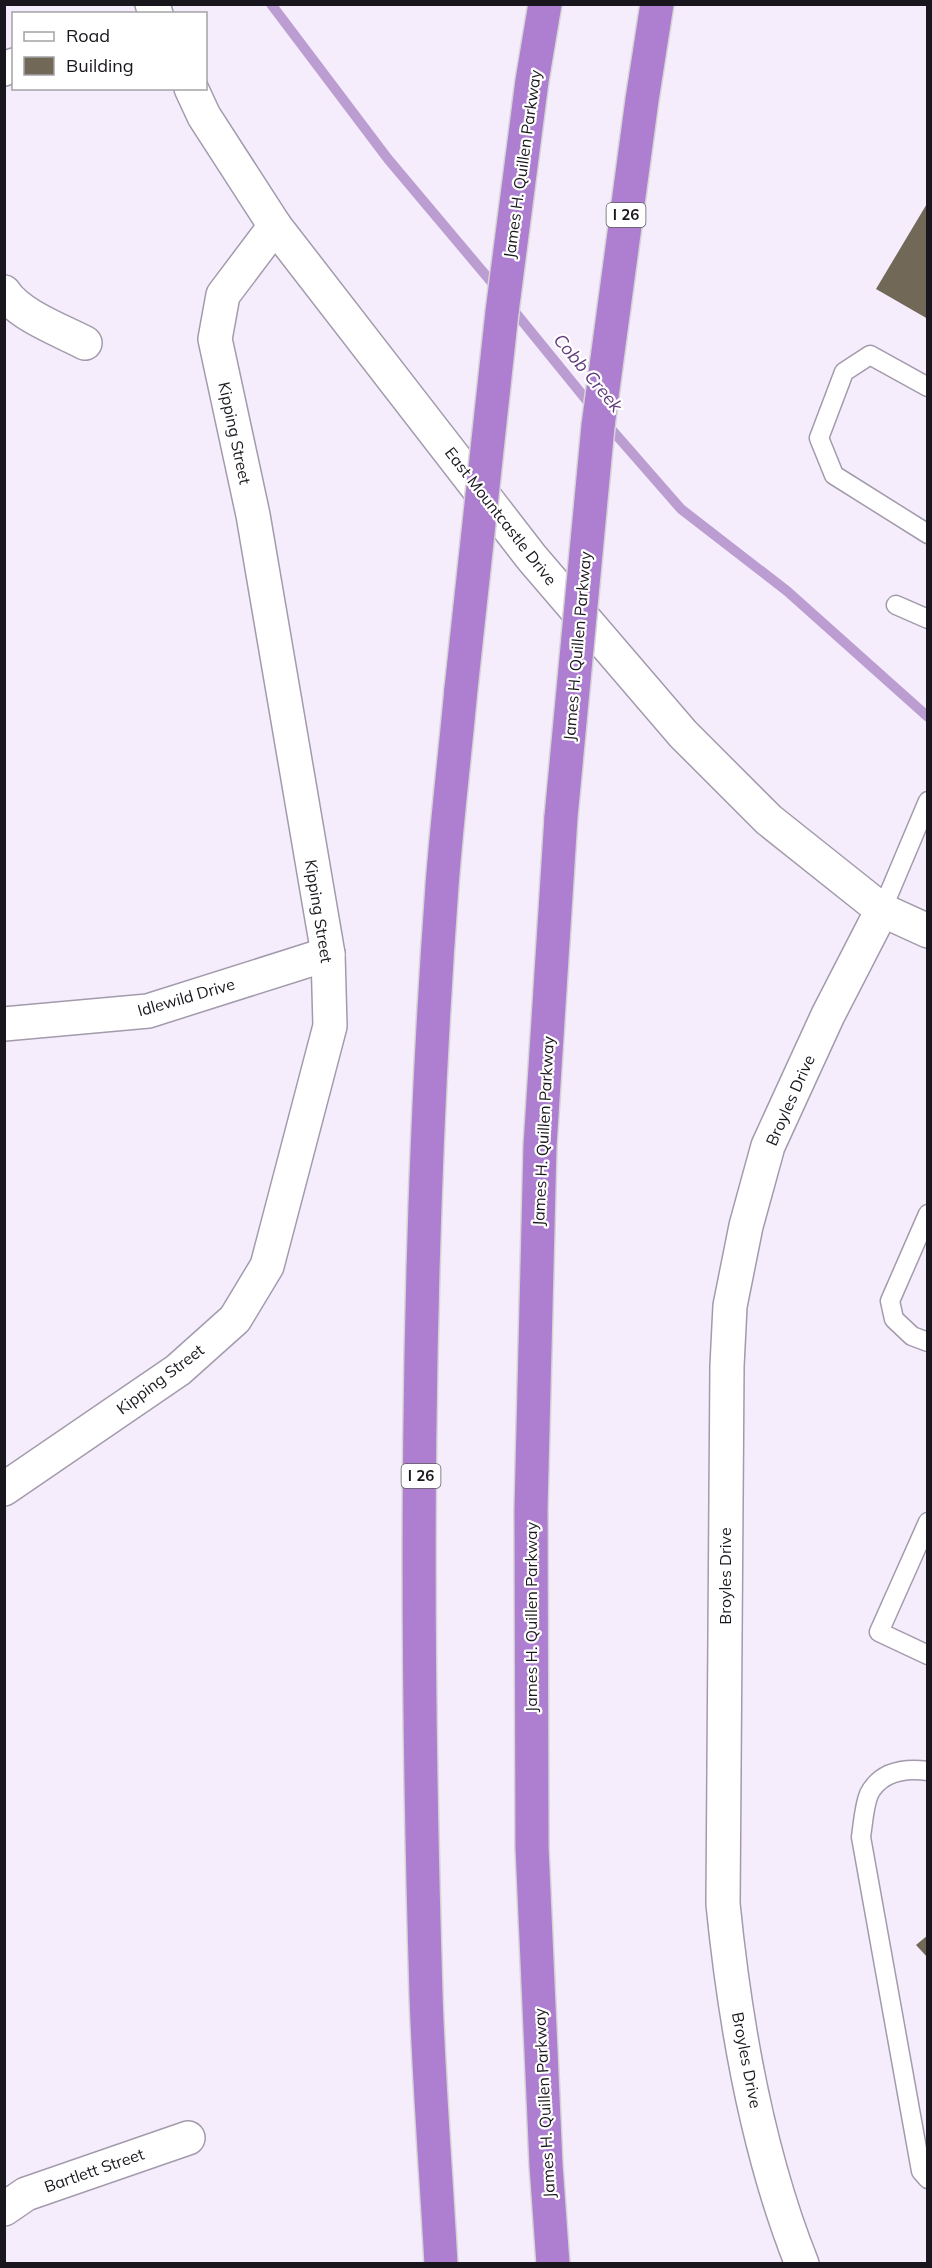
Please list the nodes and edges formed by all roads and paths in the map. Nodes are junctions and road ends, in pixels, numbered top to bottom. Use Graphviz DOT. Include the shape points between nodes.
graph roads {
  1 [pos="545,4"];
  2 [pos="657,4"];
  3 [pos="192,90"];
  4 [pos="275,226"];
  5 [pos="4,292"];
  6 [pos="84,343"];
  7 [pos="927,387"];
  8 [pos="927,534"];
  9 [pos="896,605"];
  10 [pos="927,619"];
  11 [pos="927,801"];
  12 [pos="882,910"];
  13 [pos="927,931"];
  14 [pos="328,954"];
  15 [pos="4,1024"];
  16 [pos="927,1214"];
  17 [pos="927,1342"];
  18 [pos="4,1490"];
  19 [pos="927,1522"];
  20 [pos="927,1655"];
  21 [pos="927,1771"];
  22 [pos="188,2138"];
  23 [pos="927,2179"];
  24 [pos="4,2209"];
  25 [pos="441,2264"];
  26 [pos="553,2264"];
  27 [pos="802,2264"];
  1 -- 25 [label="highway, James H. Quillen Parkway / I 26, bridge" via="502,312 461,689 442,884 429,1102 419,1639 426,1985"];
  2 -- 26 [label="highway, James H. Quillen Parkway / I 26, bridge" via="598,426 561,817 540,1146 531,1509 532,1847"];
  3 -- 4 [label="street, East Mountcastle Drive" via="204,116"];
  4 -- 12 [label="street, East Mountcastle Drive" via="532,558 683,734 769,820"];
  4 -- 14 [label="street, Kipping Street" via="223,295 215,339 253,515"];
  5 -- 6 [label="street" via="27,312"];
  7 -- 8 [label="lane" via="870,355 844,372 819,438 834,476"];
  9 -- 10 [label="lane"];
  11 -- 12 [label="lane"];
  12 -- 13 [label="street, East Mountcastle Drive"];
  12 -- 27 [label="street, Broyles Drive" via="768,1146 730,1306 723,1904 745,2057 786,2224"];
  14 -- 15 [label="street, Idlewild Drive" via="148,1011"];
  14 -- 18 [label="street, Kipping Street" via="330,1026 267,1266 236,1319 178,1370"];
  16 -- 17 [label="lane" via="890,1302 894,1319 912,1336"];
  19 -- 20 [label="lane" via="879,1632"];
  21 -- 23 [label="lane" via="909,1768 884,1777 869,1794 861,1837 921,2171"];
  22 -- 24 [label="street, Bartlett Street" via="26,2194"];
}
